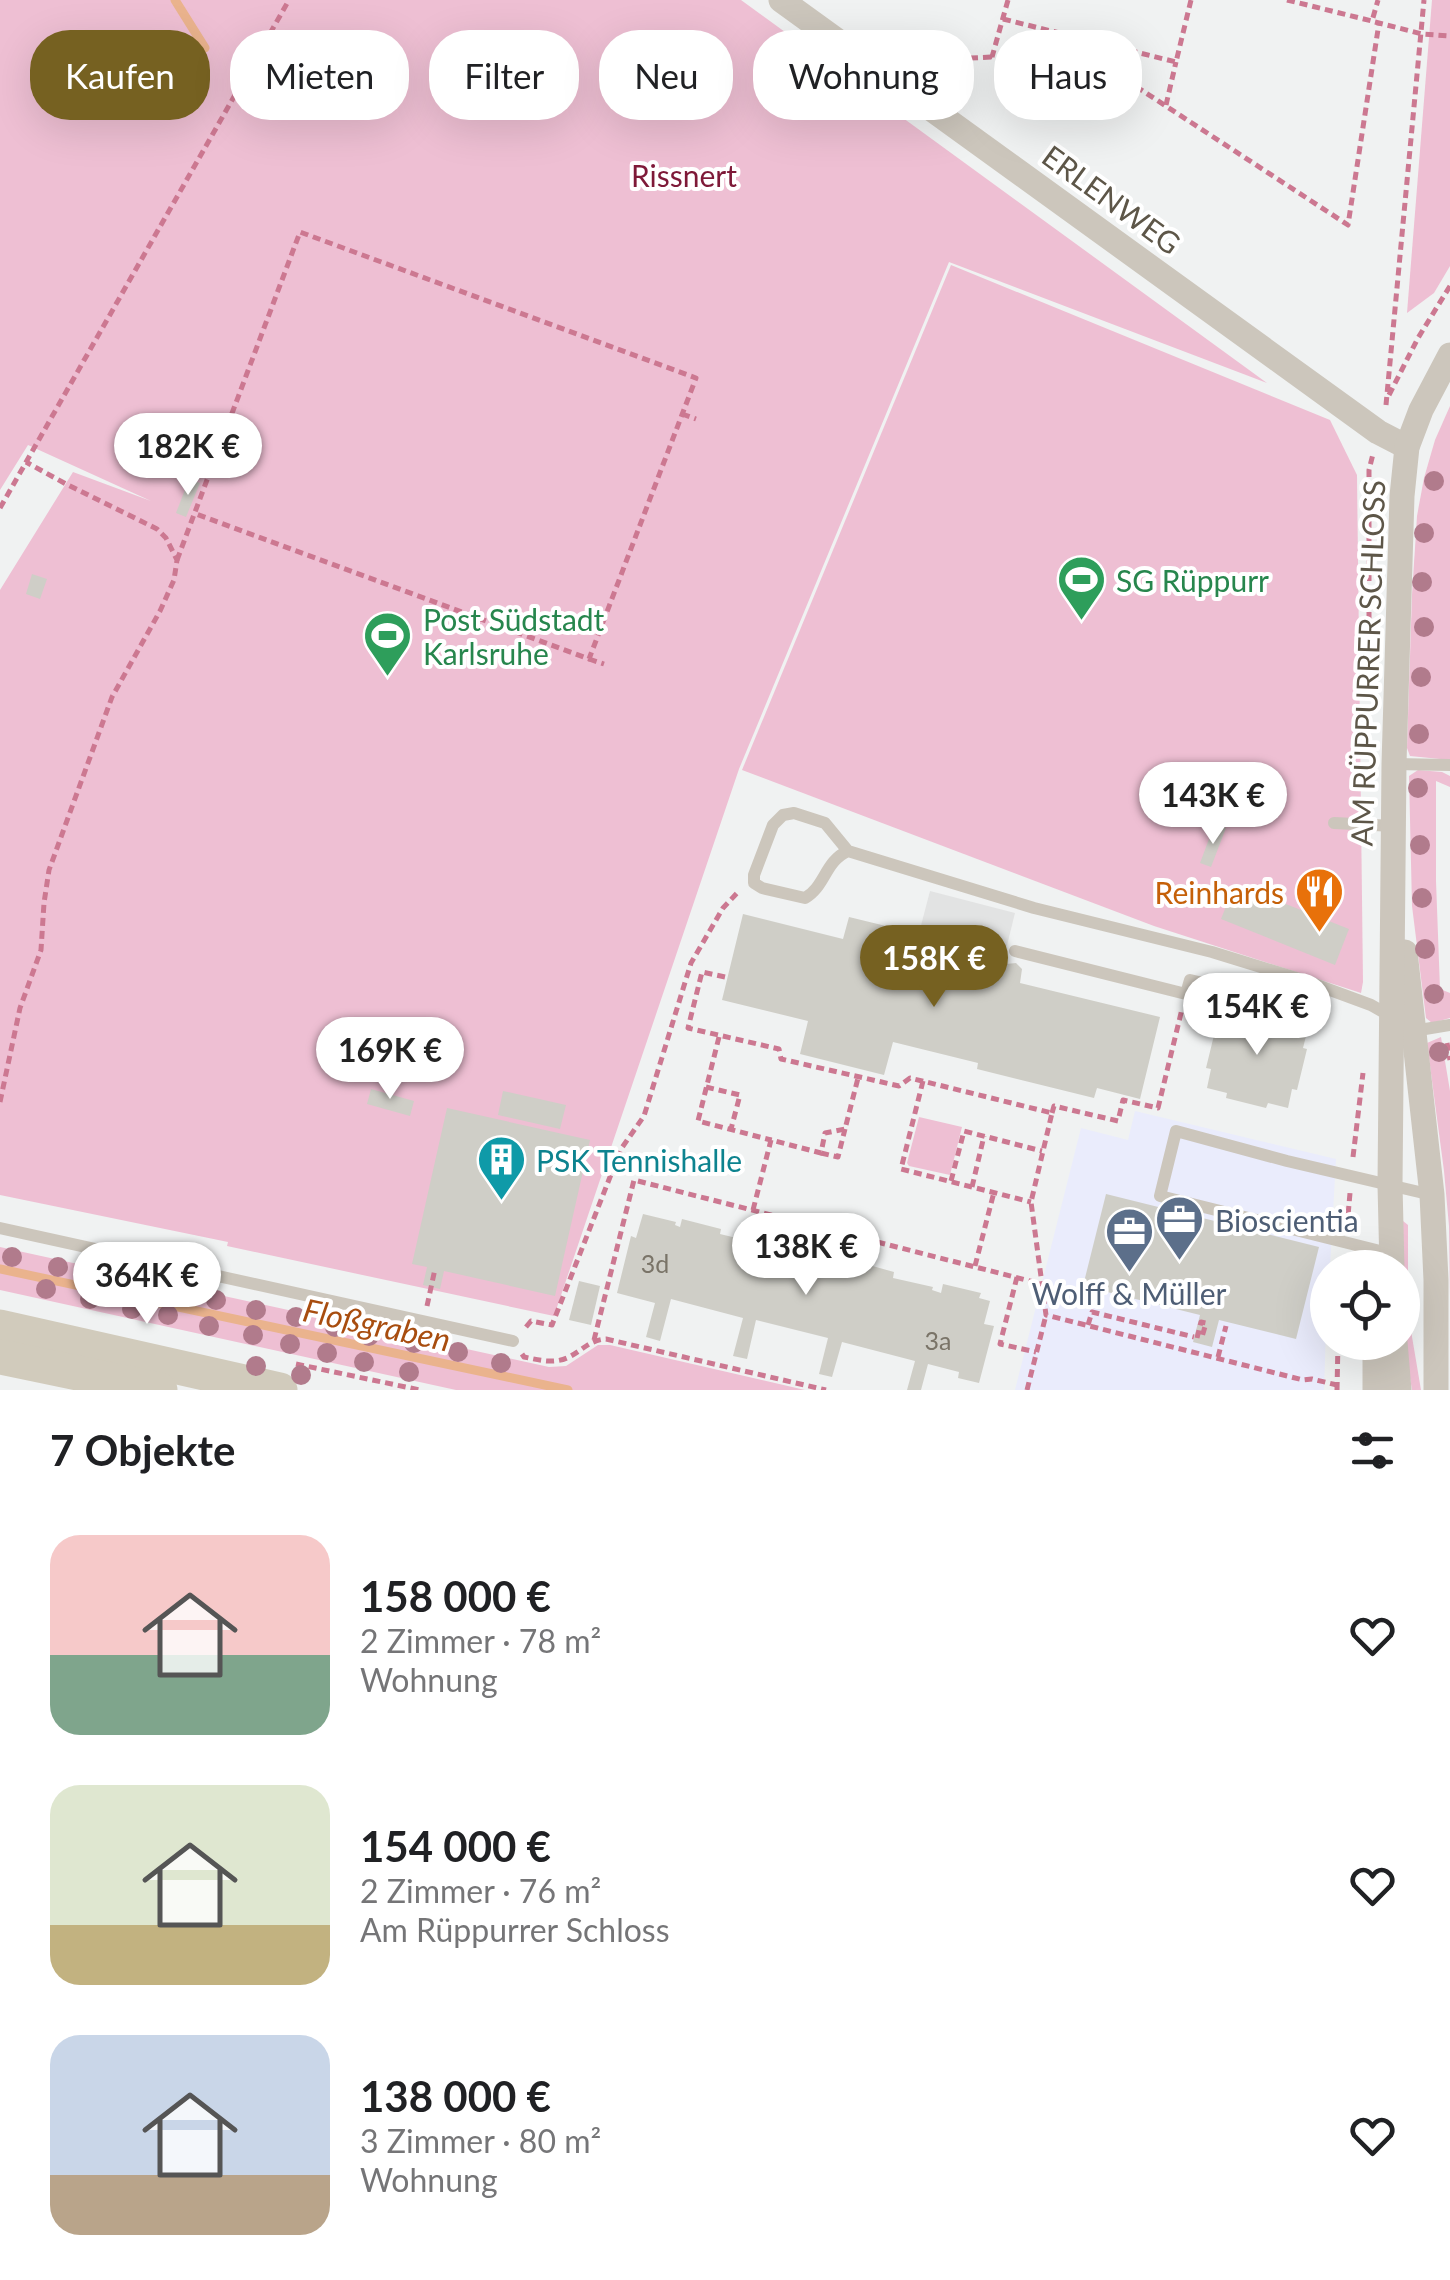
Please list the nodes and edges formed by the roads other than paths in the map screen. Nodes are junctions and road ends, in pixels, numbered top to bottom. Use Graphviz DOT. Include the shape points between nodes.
graph roads {
  1 [pos="781,0"];
  2 [pos="1450,355"];
  3 [pos="1407,447"];
  4 [pos="1394,764"];
  5 [pos="1450,765"];
  6 [pos="1334,824"];
  7 [pos="1394,826"];
  8 [pos="848,851"];
  9 [pos="1394,863"];
  10 [pos="1015,951"];
  11 [pos="1306,981"];
  12 [pos="1390,1016"];
  13 [pos="1450,1025"];
  14 [pos="1415,1032"];
  15 [pos="1390,1185"];
  16 [pos="1432,1195"];
  17 [pos="0,1228"];
  18 [pos="1346,1250"];
  19 [pos="1391,1250"];
  20 [pos="0,1327"];
  21 [pos="512,1341"];
  22 [pos="0,1357"];
  23 [pos="1375,1360"];
  24 [pos="1396,1360"];
  25 [pos="160,1390"];
  26 [pos="280,1390"];
  27 [pos="1375,1390"];
  28 [pos="1399,1390"];
  29 [pos="1436,1390"];
  1 -- 3 [label="street, ERLENWEG"];
  2 -- 3 [label="street, AM RÜPPURRER SCHLOSS"];
  3 -- 4 [label="street, AM RÜPPURRER SCHLOSS"];
  4 -- 5 [label="lane"];
  4 -- 7 [label="street, AM RÜPPURRER SCHLOSS"];
  6 -- 7 [label="lane"];
  7 -- 9 [label="street, AM RÜPPURRER SCHLOSS"];
  8 -- 8 [label="lane" via="805,898 754,882 773,824 783,814 825,823"];
  8 -- 11 [label="lane"];
  9 -- 12 [label="street, AM RÜPPURRER SCHLOSS"];
  9 -- 14 [label="street, AM RÜPPURRER SCHLOSS"];
  10 -- 11 [label="lane" via="1186,994 1190,980 1284,1002 1299,1000"];
  11 -- 12 [label="lane"];
  12 -- 14 [label="lane"];
  12 -- 15 [label="street, AM RÜPPURRER SCHLOSS"];
  13 -- 14 [label="lane"];
  14 -- 16 [label="street, AM RÜPPURRER SCHLOSS"];
  15 -- 16 [label="lane"];
  15 -- 18 [label="lane" via="1176,1131 1160,1196"];
  15 -- 19 [label="street, AM RÜPPURRER SCHLOSS"];
  16 -- 29 [label="street, AM RÜPPURRER SCHLOSS"];
  17 -- 21 [label="lane"];
  20 -- 26 [label="main road"];
  22 -- 25 [label="main road"];
  23 -- 27 [label="street"];
  24 -- 28 [label="street"];
}
